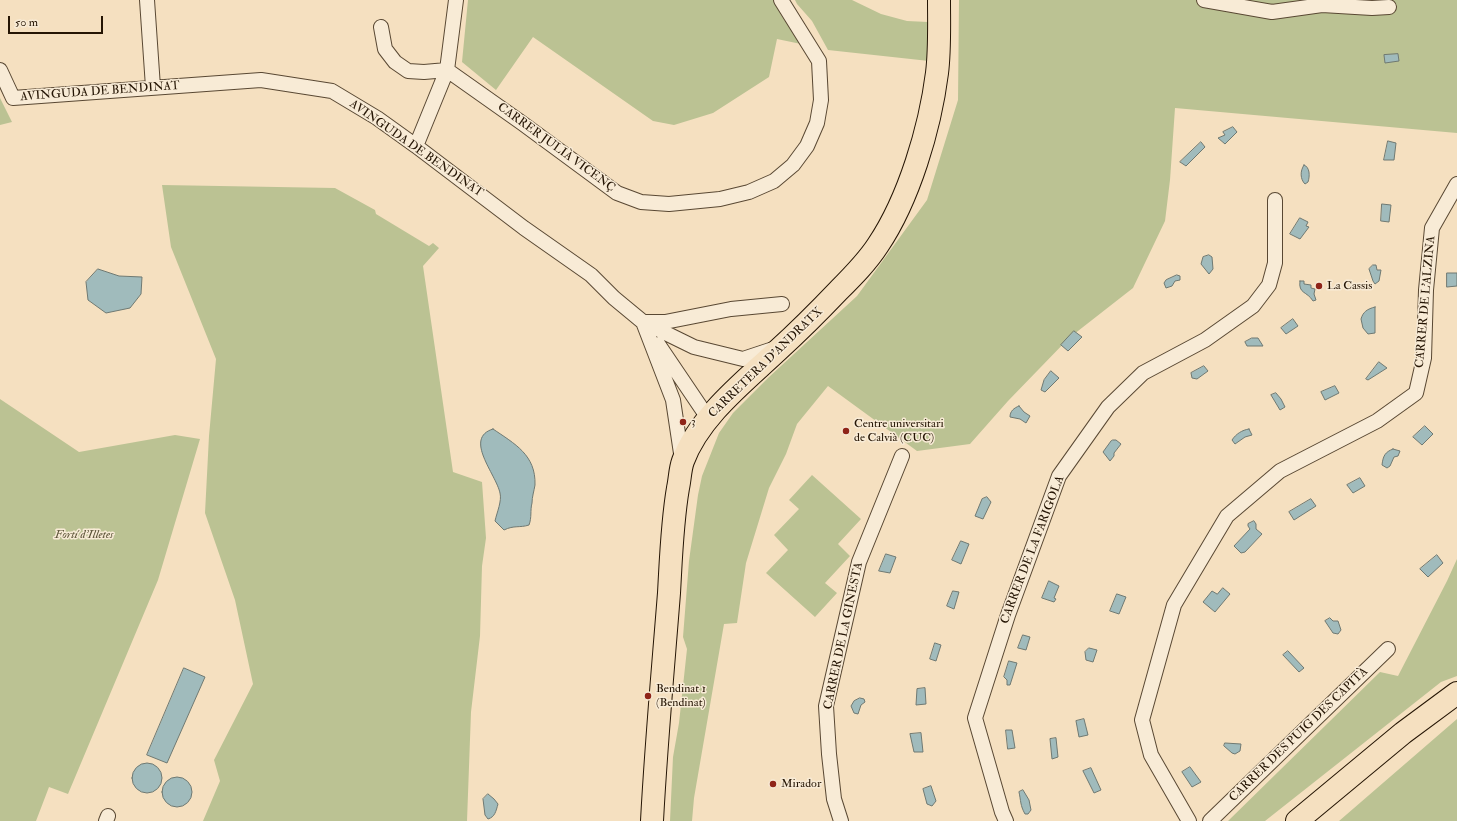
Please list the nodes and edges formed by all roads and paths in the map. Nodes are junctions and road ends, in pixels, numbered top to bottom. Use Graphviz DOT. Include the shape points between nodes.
graph roads {
  1 [pos="147,0"];
  2 [pos="456,0"];
  3 [pos="782,0"];
  4 [pos="939,0"];
  5 [pos="1204,0"];
  6 [pos="1230,3"];
  7 [pos="1389,7"];
  8 [pos="381,27"];
  9 [pos="0,70"];
  10 [pos="447,70"];
  11 [pos="153,87"];
  12 [pos="416,146"];
  13 [pos="1457,184"];
  14 [pos="1275,200"];
  15 [pos="782,304"];
  16 [pos="643,322"];
  17 [pos="784,345"];
  18 [pos="708,418"];
  19 [pos="902,456"];
  20 [pos="682,462"];
  21 [pos="1388,649"];
  22 [pos="1457,693"];
  23 [pos="652,821"];
  24 [pos="841,821"];
  25 [pos="1006,821"];
  26 [pos="1189,821"];
  27 [pos="1210,821"];
  28 [pos="1297,821"];
  1 -- 11 [label="street"];
  2 -- 10 [label="street"];
  3 -- 10 [label="street, CARRER JULIÀ VICENÇ" via="819,61 822,93 817,123 807,146 793,165 774,181 749,192 720,199 669,204 641,202 617,193"];
  4 -- 17 [label="main road, CARRETERA D'ANDRATX" via="937,71 933,96 916,161 902,198 878,245 861,268"];
  5 -- 6 [label="street"];
  6 -- 7 [label="street" via="1272,12 1322,5"];
  8 -- 10 [label="street" via="385,48 395,62 408,71"];
  9 -- 11 [label="street, AVINGUDA DE BENDINAT" via="13,98"];
  10 -- 12 [label="street"];
  11 -- 12 [label="street, AVINGUDA DE BENDINAT" via="261,80 332,91 377,118"];
  12 -- 16 [label="street, AVINGUDA DE BENDINAT" via="591,275"];
  13 -- 26 [label="street, CARRER DE L'ALZINA" via="1432,228 1426,290 1424,358 1416,393 1377,421 1280,471 1227,516 1174,605 1142,720 1151,755"];
  14 -- 25 [label="street, CARRER DE LA FARIGOLA" via="1275,263 1269,285 1253,306 1205,340 1143,373 1108,406 1059,476 1008,615 975,718"];
  15 -- 16 [label="street" via="732,309 665,322"];
  16 -- 17 [label="street, AVINGUDA DE BENDINAT" via="694,347 744,359"];
  16 -- 18 [label="street, AVINGUDA DE BENDINAT"];
  16 -- 20 [label="street, AVINGUDA DE BENDINAT" via="673,400"];
  17 -- 18 [label="main road, CARRETERA D'ANDRATX"];
  18 -- 20 [label="main road, CARRETERA D'ANDRATX"];
  19 -- 24 [label="street, CARRER DE LA GINESTA" via="859,562 826,706 834,799"];
  20 -- 23 [label="main road, CARRETERA D'ANDRATX" via="672,542"];
  21 -- 27 [label="street, CARRER DES PUIG DES CAPITÀ"];
  22 -- 28 [label="main road" via="1403,733"];
}
